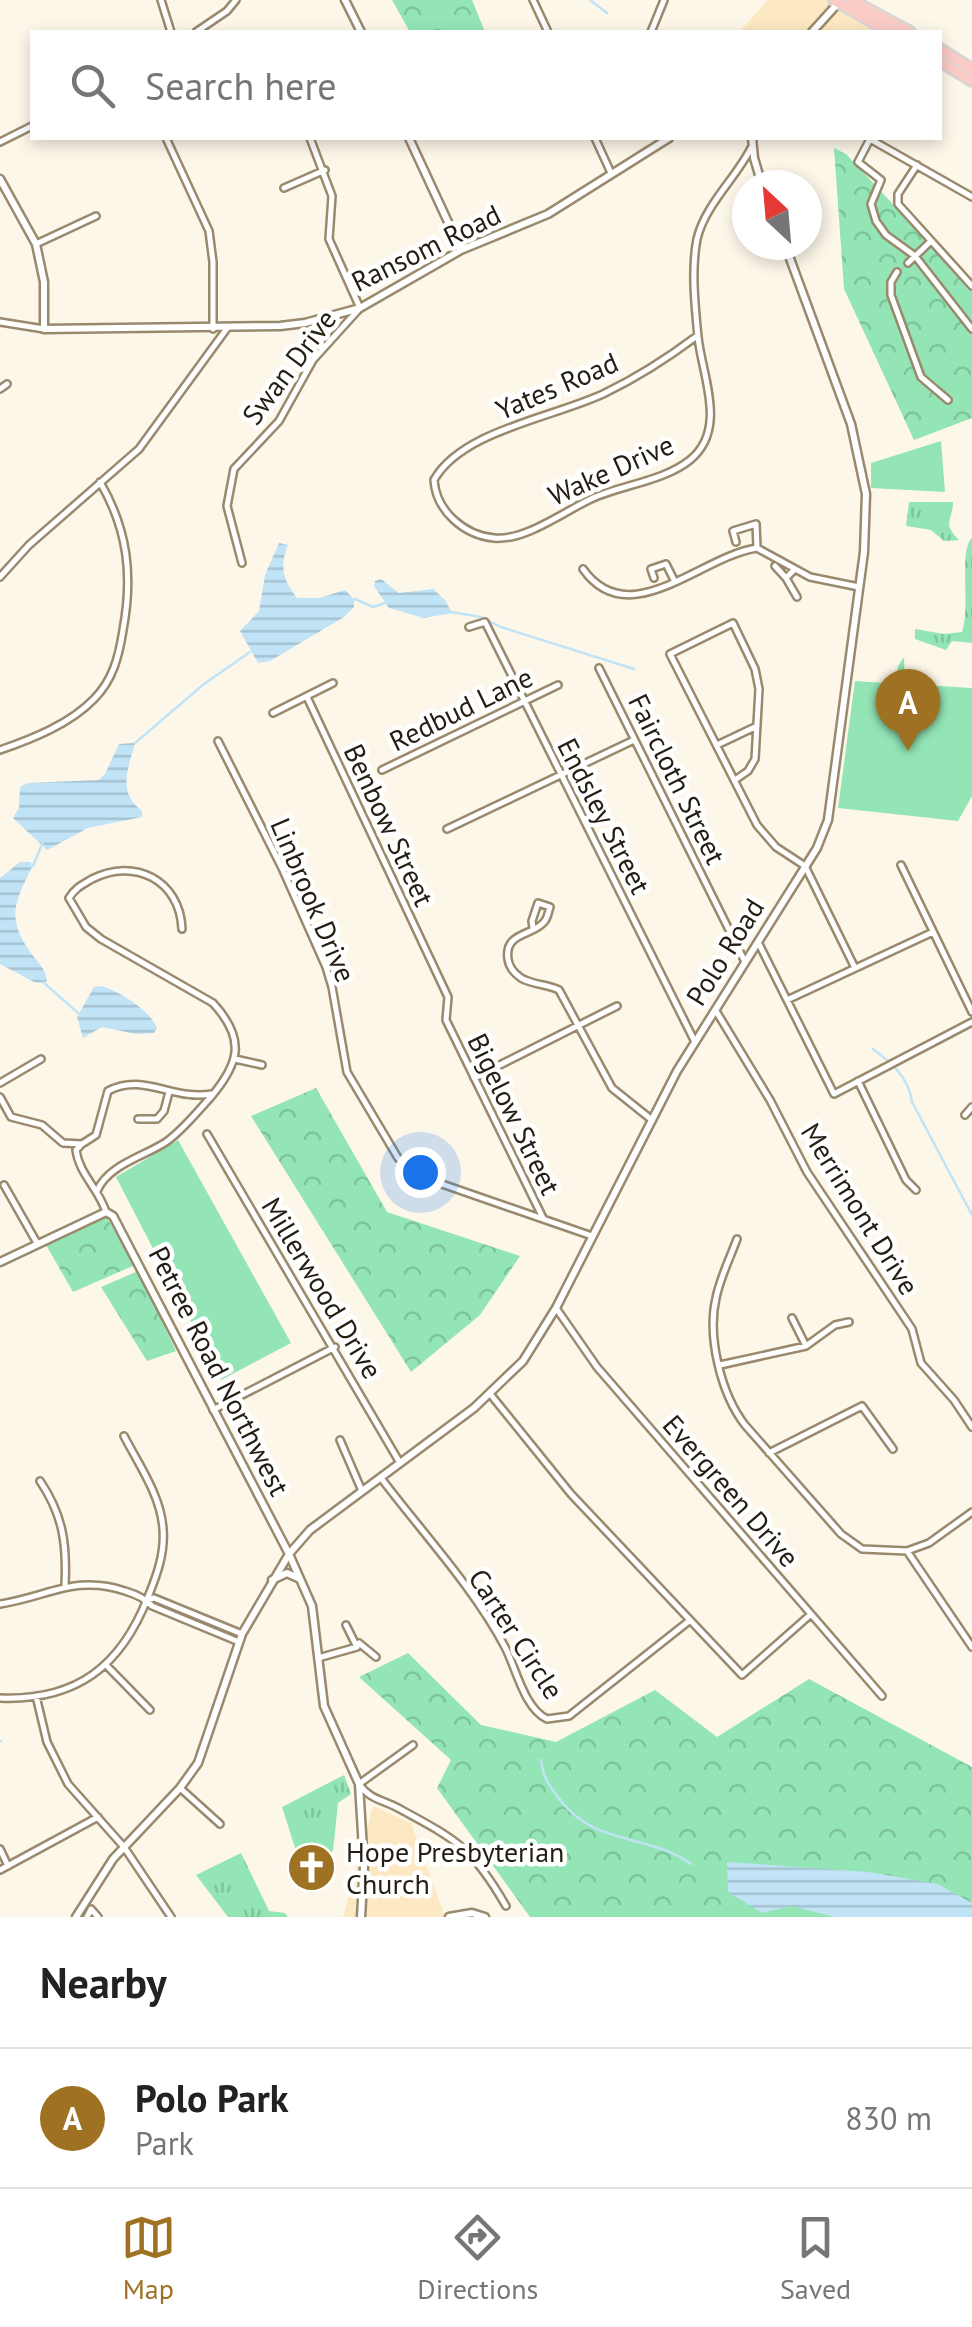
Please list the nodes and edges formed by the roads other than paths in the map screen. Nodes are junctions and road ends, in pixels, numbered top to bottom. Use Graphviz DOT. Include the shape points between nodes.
graph roads {
  1 [pos="162,0"];
  2 [pos="236,0"];
  3 [pos="346,0"];
  4 [pos="532,0"];
  5 [pos="664,0"];
  6 [pos="851,0"];
  7 [pos="838,1"];
  8 [pos="170,30"];
  9 [pos="199,30"];
  10 [pos="360,30"];
  11 [pos="547,30"];
  12 [pos="652,30"];
  13 [pos="814,30"];
  14 [pos="887,30"];
  15 [pos="906,30"];
  16 [pos="942,50"];
  17 [pos="942,62"];
  18 [pos="972,69"];
  19 [pos="972,80"];
  20 [pos="30,127"];
  21 [pos="167,140"];
  22 [pos="311,140"];
  23 [pos="410,140"];
  24 [pos="595,140"];
  25 [pos="666,140"];
  26 [pos="868,140"];
  27 [pos="872,140"];
  28 [pos="0,142"];
  29 [pos="752,142"];
  30 [pos="917,166"];
  31 [pos="325,170"];
  32 [pos="759,170"];
  33 [pos="613,176"];
  34 [pos="0,178"];
  35 [pos="284,188"];
  36 [pos="972,196"];
  37 [pos="96,216"];
  38 [pos="931,241"];
  39 [pos="36,244"];
  40 [pos="461,250"];
  41 [pos="914,256"];
  42 [pos="790,260"];
  43 [pos="908,262"];
  44 [pos="897,272"];
  45 [pos="972,286"];
  46 [pos="360,308"];
  47 [pos="0,322"];
  48 [pos="228,327"];
  49 [pos="214,328"];
  50 [pos="44,329"];
  51 [pos="972,329"];
  52 [pos="698,336"];
  53 [pos="7,384"];
  54 [pos="0,389"];
  55 [pos="948,400"];
  56 [pos="436,476"];
  57 [pos="100,482"];
  58 [pos="736,542"];
  59 [pos="756,548"];
  60 [pos="242,562"];
  61 [pos="775,566"];
  62 [pos="583,569"];
  63 [pos="793,571"];
  64 [pos="0,577"];
  65 [pos="654,578"];
  66 [pos="786,578"];
  67 [pos="676,582"];
  68 [pos="860,587"];
  69 [pos="797,597"];
  70 [pos="470,627"];
  71 [pos="599,668"];
  72 [pos="333,683"];
  73 [pos="558,685"];
  74 [pos="306,696"];
  75 [pos="523,700"];
  76 [pos="273,713"];
  77 [pos="757,726"];
  78 [pos="634,740"];
  79 [pos="218,741"];
  80 [pos="717,744"];
  81 [pos="0,750"];
  82 [pos="382,770"];
  83 [pos="560,775"];
  84 [pos="735,780"];
  85 [pos="447,829"];
  86 [pos="901,865"];
  87 [pos="806,866"];
  88 [pos="533,928"];
  89 [pos="182,929"];
  90 [pos="934,932"];
  91 [pos="758,942"];
  92 [pos="745,962"];
  93 [pos="855,968"];
  94 [pos="436,971"];
  95 [pos="787,1000"];
  96 [pos="616,1006"];
  97 [pos="715,1010"];
  98 [pos="972,1012"];
  99 [pos="972,1022"];
  100 [pos="579,1025"];
  101 [pos="695,1042"];
  102 [pos="41,1059"];
  103 [pos="236,1059"];
  104 [pos="262,1066"];
  105 [pos="474,1078"];
  106 [pos="858,1082"];
  107 [pos="0,1083"];
  108 [pos="169,1092"];
  109 [pos="213,1094"];
  110 [pos="0,1096"];
  111 [pos="972,1107"];
  112 [pos="965,1115"];
  113 [pos="138,1120"];
  114 [pos="652,1120"];
  115 [pos="207,1134"];
  116 [pos="82,1144"];
  117 [pos="4,1185"];
  118 [pos="916,1190"];
  119 [pos="97,1191"];
  120 [pos="106,1212"];
  121 [pos="543,1218"];
  122 [pos="592,1236"];
  123 [pos="737,1239"];
  124 [pos="37,1243"];
  125 [pos="0,1262"];
  126 [pos="556,1308"];
  127 [pos="792,1318"];
  128 [pos="849,1322"];
  129 [pos="806,1346"];
  130 [pos="335,1347"];
  131 [pos="720,1365"];
  132 [pos="491,1395"];
  133 [pos="212,1410"];
  134 [pos="969,1416"];
  135 [pos="972,1427"];
  136 [pos="124,1436"];
  137 [pos="340,1440"];
  138 [pos="893,1450"];
  139 [pos="769,1452"];
  140 [pos="400,1463"];
  141 [pos="380,1478"];
  142 [pos="40,1481"];
  143 [pos="362,1491"];
  144 [pos="972,1512"];
  145 [pos="907,1552"];
  146 [pos="289,1554"];
  147 [pos="272,1580"];
  148 [pos="302,1580"];
  149 [pos="64,1585"];
  150 [pos="147,1600"];
  151 [pos="0,1604"];
  152 [pos="810,1615"];
  153 [pos="690,1621"];
  154 [pos="346,1624"];
  155 [pos="240,1638"];
  156 [pos="357,1641"];
  157 [pos="972,1645"];
  158 [pos="376,1656"];
  159 [pos="318,1658"];
  160 [pos="106,1666"];
  161 [pos="36,1696"];
  162 [pos="882,1696"];
  163 [pos="0,1698"];
  164 [pos="150,1710"];
  165 [pos="413,1746"];
  166 [pos="359,1784"];
  167 [pos="180,1788"];
  168 [pos="98,1817"];
  169 [pos="220,1824"];
  170 [pos="124,1848"];
  171 [pos="0,1849"];
  172 [pos="8,1866"];
  173 [pos="0,1870"];
  174 [pos="83,1904"];
  175 [pos="506,1906"];
  176 [pos="92,1909"];
  177 [pos="76,1917"];
  178 [pos="87,1917"];
  179 [pos="98,1917"];
  180 [pos="172,1917"];
  181 [pos="361,1917"];
  182 [pos="449,1917"];
  183 [pos="486,1917"];
  1 -- 8 [label="street"];
  2 -- 9 [label="street"];
  3 -- 10 [label="main road"];
  4 -- 11 [label="street"];
  5 -- 12 [label="street"];
  6 -- 15 [label="main road"];
  7 -- 13 [label="main road"];
  7 -- 14 [label="main road"];
  16 -- 18 [label="main road"];
  17 -- 19 [label="main road"];
  20 -- 28 [label="street"];
  21 -- 49 [label="street" via="210,231"];
  22 -- 31 [label="street"];
  23 -- 40 [label="main road"];
  24 -- 33 [label="street"];
  25 -- 33 [label="main road, Ransom Road"];
  26 -- 41 [label="street" via="858,162 882,180 871,204 876,221"];
  27 -- 30 [label="street"];
  29 -- 32 [label="main road"];
  29 -- 52 [label="street, Wake Drive" via="698,234"];
  30 -- 36 [label="street"];
  30 -- 38 [label="street" via="898,204"];
  31 -- 35 [label="street"];
  31 -- 46 [label="street" via="332,196 329,239"];
  33 -- 40 [label="main road, Ransom Road" via="544,216"];
  34 -- 39 [label="main road"];
  37 -- 39 [label="street"];
  38 -- 41 [label="street"];
  38 -- 45 [label="street"];
  39 -- 50 [label="main road"];
  40 -- 46 [label="main road, Ransom Road"];
  41 -- 43 [label="street"];
  41 -- 51 [label="street"];
  42 -- 68 [label="main road, Polo Road" via="861,460 866,516"];
  44 -- 55 [label="street" via="891,295 921,377"];
  46 -- 48 [label="main road, Ransom Road" via="305,323"];
  46 -- 60 [label="street, Swan Drive" via="313,360 279,421 234,469 227,506"];
  47 -- 50 [label="street, Ransom Road"];
  48 -- 49 [label="main road, Ransom Road"];
  48 -- 57 [label="street" via="154,430"];
  49 -- 50 [label="main road, Ransom Road"];
  52 -- 56 [label="street, Yates Road" via="605,393 489,437 452,458"];
  52 -- 56 [label="street, Wake Drive" via="711,412 708,431 689,460 504,539 460,526 444,510"];
  53 -- 54 [label="street"];
  57 -- 64 [label="street"];
  57 -- 81 [label="street" via="130,568 113,673 90,704"];
  58 -- 59 [label="street" via="732,531 756,524"];
  59 -- 63 [label="street"];
  59 -- 67 [label="street"];
  61 -- 66 [label="street"];
  62 -- 67 [label="street" via="609,593 648,593"];
  63 -- 66 [label="street"];
  63 -- 68 [label="street"];
  65 -- 67 [label="street" via="652,568 666,564"];
  66 -- 69 [label="street"];
  68 -- 87 [label="main road, Polo Road" via="830,810"];
  70 -- 75 [label="street, Endsley Street" via="486,622"];
  71 -- 78 [label="street, Faircloth Street"];
  72 -- 74 [label="street"];
  73 -- 75 [label="street, Redbud Lane"];
  74 -- 76 [label="street"];
  74 -- 94 [label="street, Benbow Street"];
  75 -- 82 [label="street, Redbud Lane"];
  75 -- 83 [label="street, Endsley Street"];
  77 -- 80 [label="street"];
  77 -- 80 [label="street" via="758,676 733,623 670,654"];
  77 -- 84 [label="street" via="753,764"];
  78 -- 83 [label="street"];
  78 -- 92 [label="street, Faircloth Street"];
  79 -- 121 [label="street, Linbrook Drive" via="326,966 346,1072 398,1158 439,1183"];
  80 -- 84 [label="street"];
  83 -- 85 [label="street"];
  83 -- 101 [label="street, Endsley Street"];
  84 -- 87 [label="street" via="760,831"];
  86 -- 90 [label="street"];
  87 -- 91 [label="main road, Polo Road"];
  87 -- 93 [label="street"];
  88 -- 88 [label="street" via="538,903 550,906 544,922"];
  88 -- 100 [label="street" via="511,944 511,968 528,982 558,988"];
  89 -- 103 [label="street" via="170,891 139,871 103,874 69,898 86,927 213,1003 234,1034"];
  90 -- 93 [label="street"];
  90 -- 98 [label="street"];
  91 -- 92 [label="main road, Polo Road"];
  91 -- 95 [label="street"];
  92 -- 97 [label="main road, Polo Road"];
  93 -- 95 [label="street"];
  94 -- 105 [label="street, Bigelow Street" via="448,997 446,1020"];
  95 -- 106 [label="street" via="834,1094"];
  96 -- 100 [label="street"];
  97 -- 101 [label="main road, Polo Road"];
  97 -- 134 [label="street, Merrimont Drive" via="806,1172 912,1329 921,1364"];
  99 -- 106 [label="street"];
  100 -- 105 [label="street"];
  100 -- 114 [label="street" via="612,1088"];
  101 -- 114 [label="main road, Polo Road"];
  102 -- 107 [label="street"];
  103 -- 104 [label="street"];
  103 -- 109 [label="street"];
  105 -- 121 [label="street, Bigelow Street"];
  106 -- 118 [label="street"];
  108 -- 109 [label="street"];
  108 -- 113 [label="street" via="164,1112"];
  108 -- 116 [label="street" via="124,1082 108,1090 96,1135"];
  109 -- 119 [label="street" via="180,1131 104,1177"];
  110 -- 116 [label="street" via="11,1117 42,1125 63,1143"];
  111 -- 112 [label="street"];
  114 -- 122 [label="main road, Polo Road"];
  115 -- 130 [label="street, Millerwood Drive"];
  116 -- 119 [label="street" via="78,1160"];
  117 -- 124 [label="street"];
  119 -- 120 [label="street"];
  120 -- 124 [label="main road"];
  120 -- 133 [label="main road, Petree Road Northwest" via="122,1230"];
  121 -- 122 [label="street, Linbrook Drive"];
  122 -- 126 [label="main road, Polo Road"];
  123 -- 131 [label="street" via="715,1300"];
  124 -- 125 [label="main road"];
  126 -- 132 [label="main road, Polo Road" via="523,1361"];
  126 -- 152 [label="street, Evergreen Drive" via="597,1367"];
  127 -- 129 [label="street"];
  128 -- 129 [label="street"];
  129 -- 131 [label="street"];
  130 -- 133 [label="street"];
  130 -- 140 [label="street, Millerwood Drive"];
  131 -- 139 [label="street" via="733,1408"];
  132 -- 140 [label="main road, Polo Road"];
  132 -- 153 [label="street" via="570,1494"];
  133 -- 146 [label="main road, Petree Road Northwest"];
  134 -- 135 [label="street, Merrimont Drive"];
  136 -- 150 [label="street" via="163,1528"];
  137 -- 143 [label="street"];
  138 -- 139 [label="street" via="862,1406"];
  139 -- 145 [label="street" via="848,1541 869,1551"];
  140 -- 141 [label="main road, Polo Road"];
  141 -- 143 [label="main road, Polo Road"];
  141 -- 153 [label="street, Carter Circle" via="474,1601 531,1704 547,1719 569,1716"];
  142 -- 149 [label="street" via="62,1522"];
  143 -- 146 [label="main road, Polo Road"];
  144 -- 145 [label="street"];
  145 -- 157 [label="street"];
  146 -- 147 [label="main road, Polo Road"];
  146 -- 148 [label="main road, Petree Road Northwest"];
  147 -- 148 [label="main road" via="287,1573"];
  147 -- 155 [label="main road, Polo Road"];
  148 -- 159 [label="main road, Petree Road Northwest"];
  149 -- 150 [label="street" via="100,1583"];
  149 -- 151 [label="street"];
  150 -- 155 [label="street"];
  150 -- 160 [label="street"];
  152 -- 153 [label="street" via="742,1675"];
  152 -- 162 [label="street, Evergreen Drive"];
  154 -- 156 [label="street"];
  155 -- 167 [label="main road, Polo Road" via="206,1747"];
  156 -- 158 [label="street"];
  156 -- 159 [label="street" via="356,1648"];
  159 -- 166 [label="main road, Petree Road Northwest" via="324,1706"];
  160 -- 161 [label="street" via="70,1688"];
  160 -- 164 [label="street"];
  161 -- 163 [label="street"];
  161 -- 168 [label="street" via="57,1765"];
  165 -- 166 [label="street"];
  166 -- 175 [label="street" via="470,1851"];
  166 -- 181 [label="main road"];
  167 -- 169 [label="street"];
  167 -- 170 [label="main road, Polo Road"];
  168 -- 170 [label="street"];
  168 -- 172 [label="street"];
  170 -- 174 [label="main road, Polo Road"];
  170 -- 180 [label="street"];
  171 -- 172 [label="street"];
  172 -- 173 [label="street"];
  174 -- 176 [label="street"];
  174 -- 177 [label="main road, Polo Road"];
  176 -- 178 [label="street"];
  176 -- 179 [label="street"];
  182 -- 183 [label="main road"];
}
